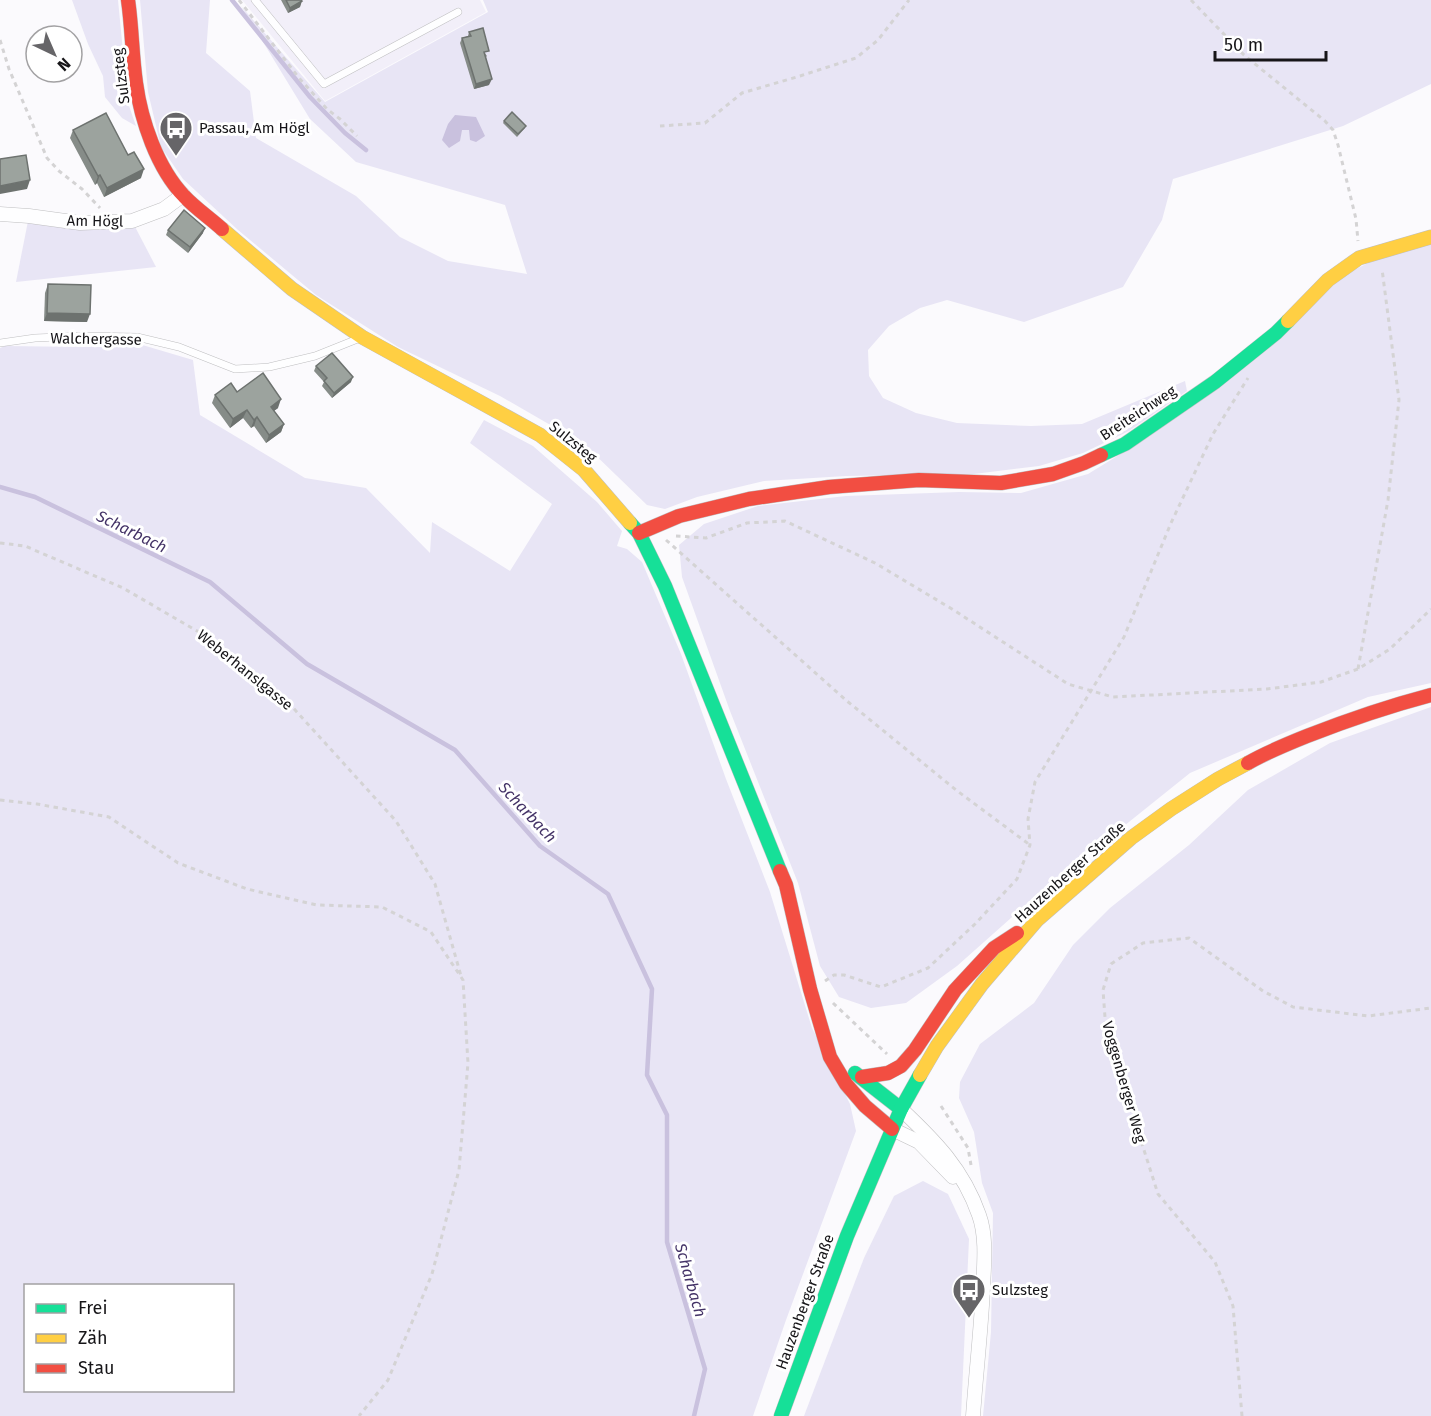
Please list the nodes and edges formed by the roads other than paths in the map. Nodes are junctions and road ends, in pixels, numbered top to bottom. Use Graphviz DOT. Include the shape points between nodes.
graph roads {
  1 [pos="129,0"];
  2 [pos="255,0"];
  3 [pos="458,12"];
  4 [pos="183,195"];
  5 [pos="0,214"];
  6 [pos="1431,237"];
  7 [pos="362,337"];
  8 [pos="0,343"];
  9 [pos="639,533"];
  10 [pos="1431,695"];
  11 [pos="1036,920"];
  12 [pos="830,1057"];
  13 [pos="862,1077"];
  14 [pos="900,1109"];
  15 [pos="892,1129"];
  16 [pos="971,1196"];
  17 [pos="781,1416"];
  18 [pos="973,1416"];
  1 -- 4 [label="street, Sulzsteg" via="136,83 148,134 162,166"];
  2 -- 3 [label="lane" via="324,84"];
  4 -- 5 [label="street, Am Högl" via="164,209 132,221 80,223"];
  4 -- 7 [label="street, Sulzsteg" via="292,289"];
  6 -- 9 [label="street, Breiteichweg" via="1359,258 1328,280 1276,333 1215,382 1125,444 1084,463 1053,474 1001,483 919,480 829,487 749,499 679,516"];
  7 -- 8 [label="lane, Walchergasse" via="315,356 269,368 235,369 179,347 137,337 35,338"];
  7 -- 9 [label="street, Sulzsteg" via="540,435 584,470"];
  9 -- 12 [label="street, Sulzsteg" via="665,586 786,885"];
  10 -- 11 [label="street, Hauzenberger Straße" via="1326,729 1263,754 1218,779 1131,838"];
  11 -- 13 [label="street" via="994,948 955,990 901,1066 888,1073"];
  11 -- 14 [label="street, Hauzenberger Straße" via="937,1046"];
  12 -- 13 [label="street"];
  12 -- 15 [label="street, Sulzsteg" via="846,1084"];
  13 -- 14 [label="street"];
  14 -- 15 [label="street, Hauzenberger Straße"];
  14 -- 16 [label="street" via="955,1166"];
  15 -- 16 [label="street" via="919,1142"];
  15 -- 17 [label="street, Hauzenberger Straße" via="847,1236"];
  16 -- 18 [label="street" via="980,1217 985,1251"];
}
